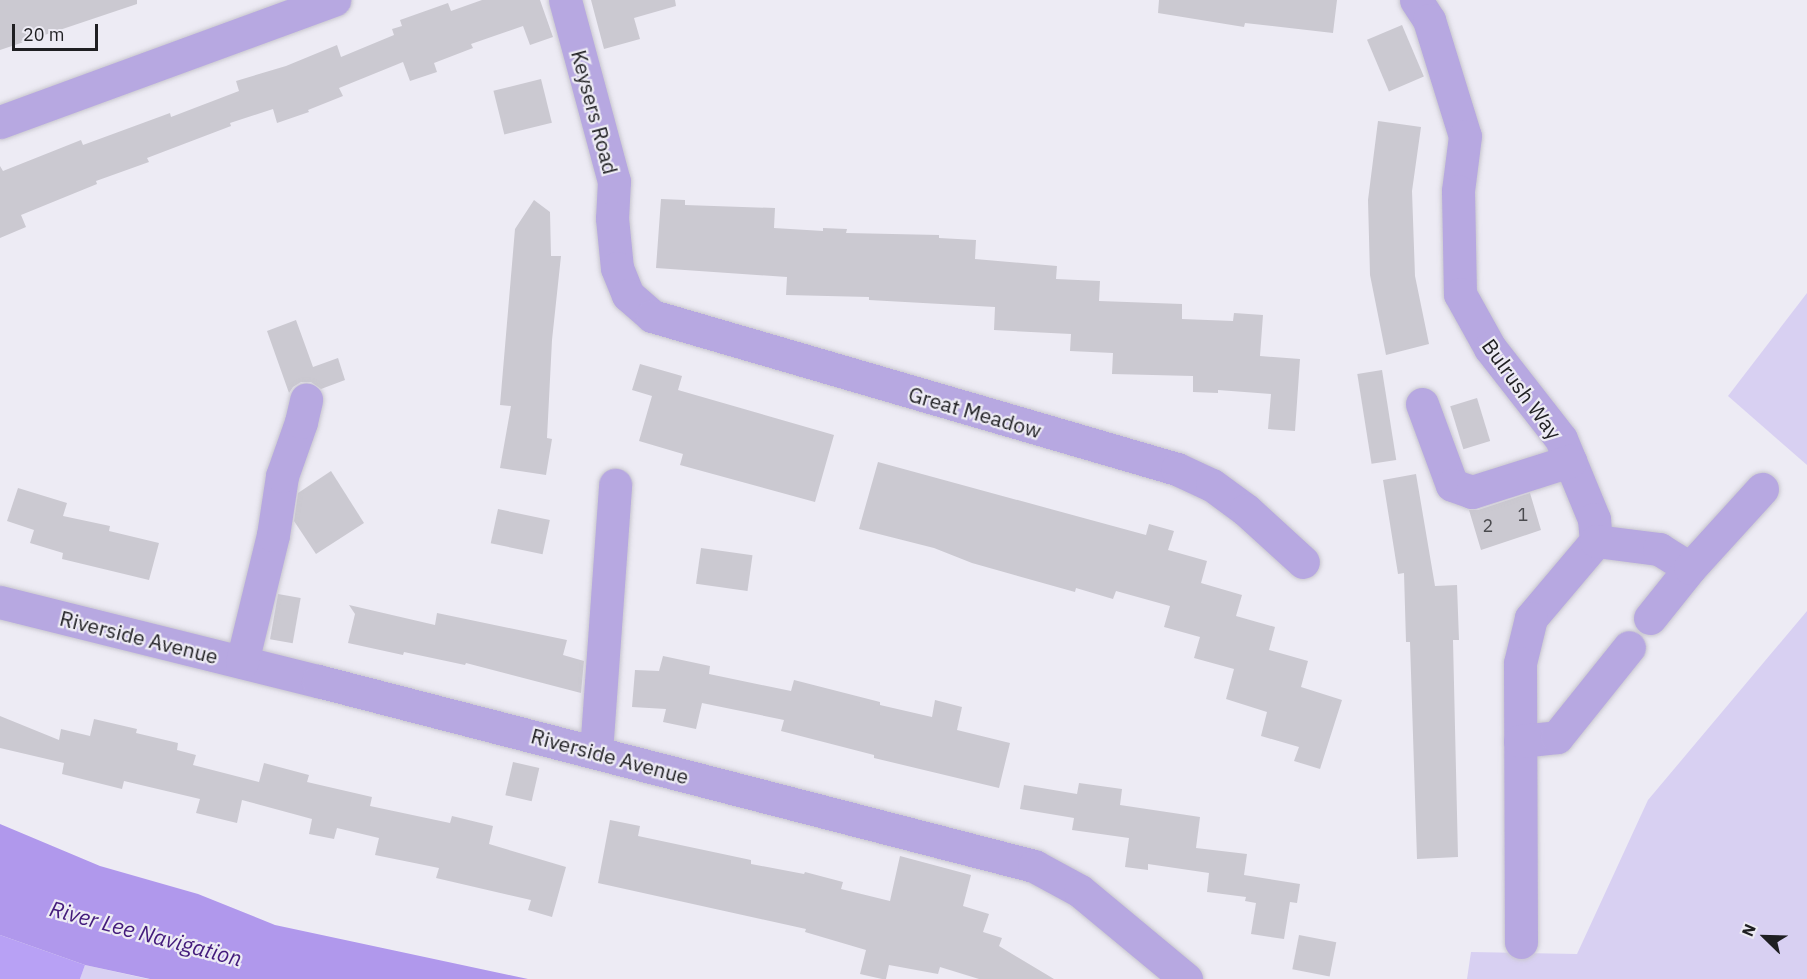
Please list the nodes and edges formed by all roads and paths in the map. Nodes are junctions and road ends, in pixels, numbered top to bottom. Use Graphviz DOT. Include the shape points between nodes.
graph roads {
  1 [pos="334,0"];
  2 [pos="565,0"];
  3 [pos="1416,0"];
  4 [pos="292,6"];
  5 [pos="0,122"];
  6 [pos="628,295"];
  7 [pos="306,400"];
  8 [pos="1422,404"];
  9 [pos="1570,461"];
  10 [pos="615,485"];
  11 [pos="1762,489"];
  12 [pos="1596,541"];
  13 [pos="1303,562"];
  14 [pos="1690,568"];
  15 [pos="0,602"];
  16 [pos="1650,618"];
  17 [pos="1629,647"];
  18 [pos="242,662"];
  19 [pos="1520,741"];
  20 [pos="596,752"];
  21 [pos="1521,942"];
  22 [pos="1186,979"];
  1 -- 4 [label="street"];
  2 -- 6 [label="street, Keysers Road" via="614,181 612,218 617,268"];
  3 -- 9 [label="street, Bulrush Way" via="1429,20 1465,136 1458,190 1460,294 1490,348 1561,439"];
  4 -- 5 [label="street"];
  6 -- 13 [label="street, Great Meadow" via="652,316 694,330 1177,469 1212,485 1246,510"];
  7 -- 18 [label="street" via="282,476 273,535"];
  8 -- 9 [label="street" via="1452,484 1472,492"];
  9 -- 12 [label="street, Bulrush Way" via="1594,519"];
  10 -- 20 [label="street"];
  11 -- 14 [label="street"];
  12 -- 14 [label="street" via="1659,549"];
  12 -- 19 [label="street" via="1531,618 1520,663"];
  14 -- 16 [label="street"];
  15 -- 18 [label="street, Riverside Avenue"];
  17 -- 19 [label="street" via="1557,737"];
  18 -- 20 [label="street, Riverside Avenue"];
  19 -- 21 [label="street"];
  20 -- 22 [label="street, Riverside Avenue" via="1034,866 1080,891"];
}
